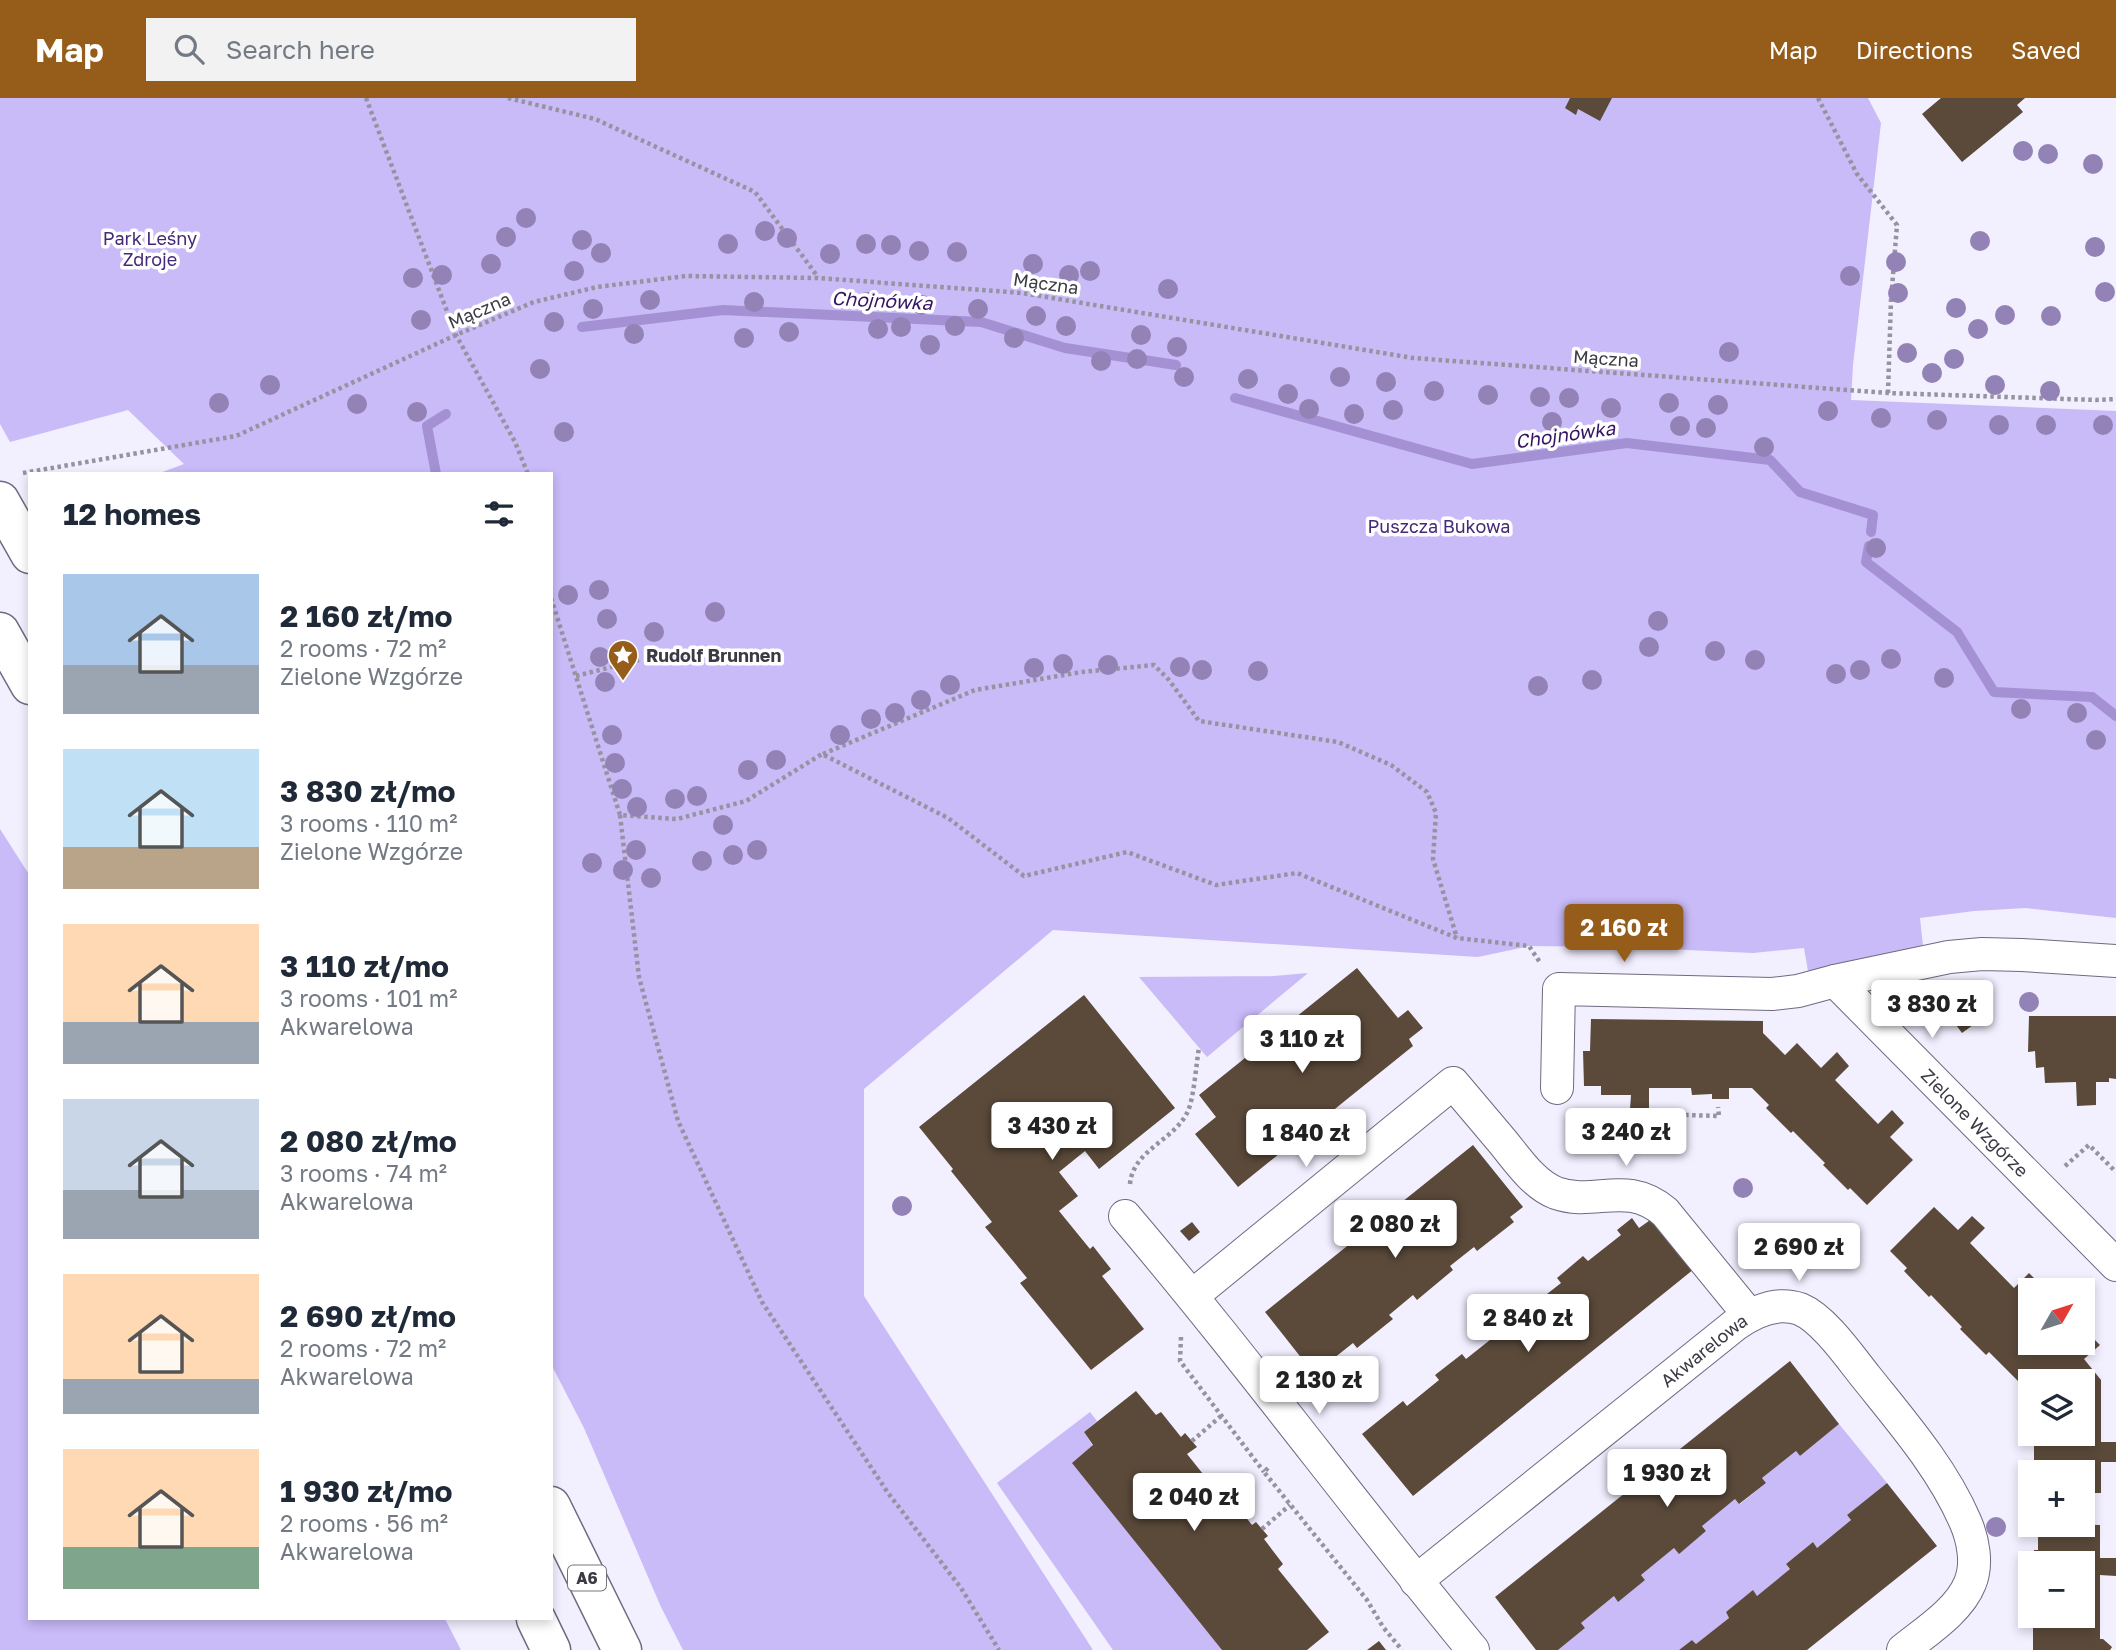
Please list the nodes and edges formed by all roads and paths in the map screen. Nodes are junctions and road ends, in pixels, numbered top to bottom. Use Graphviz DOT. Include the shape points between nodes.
graph roads {
  1 [pos="366,98"];
  2 [pos="508,98"];
  3 [pos="1818,98"];
  4 [pos="818,278"];
  5 [pos="456,335"];
  6 [pos="1888,393"];
  7 [pos="2116,399"];
  8 [pos="77,472"];
  9 [pos="527,472"];
  10 [pos="28,483"];
  11 [pos="7,488"];
  12 [pos="28,548"];
  13 [pos="553,604"];
  14 [pos="0,632"];
  15 [pos="639,660"];
  16 [pos="576,676"];
  17 [pos="28,681"];
  18 [pos="822,754"];
  19 [pos="620,815"];
  20 [pos="1457,938"];
  21 [pos="2116,961"];
  22 [pos="1835,981"];
  23 [pos="1559,989"];
  24 [pos="1199,1048"];
  25 [pos="1558,1088"];
  26 [pos="1718,1107"];
  27 [pos="1583,1112"];
  28 [pos="2066,1164"];
  29 [pos="2116,1172"];
  30 [pos="1130,1204"];
  31 [pos="2116,1265"];
  32 [pos="1192,1296"];
  33 [pos="1749,1315"];
  34 [pos="1182,1329"];
  35 [pos="1221,1416"];
  36 [pos="1192,1441"];
  37 [pos="1290,1506"];
  38 [pos="553,1510"];
  39 [pos="1262,1529"];
  40 [pos="1416,1581"];
  41 [pos="536,1620"];
  42 [pos="551,1650"];
  43 [pos="622,1650"];
  44 [pos="999,1650"];
  45 [pos="1402,1650"];
  46 [pos="1473,1650"];
  47 [pos="1903,1650"];
  1 -- 5 [label="path"];
  2 -- 4 [label="path" via="595,119 755,192"];
  3 -- 6 [label="path" via="1857,174 1897,225"];
  4 -- 5 [label="path, Mączna" via="686,276 597,288 534,302"];
  4 -- 6 [label="path, Mączna" via="1022,293 1413,358"];
  5 -- 8 [label="path, Mączna" via="236,436"];
  5 -- 9 [label="path"];
  6 -- 7 [label="path, Mączna"];
  10 -- 11 [label="path, Mączna"];
  11 -- 12 [label="highway"];
  13 -- 16 [label="path"];
  14 -- 17 [label="highway"];
  15 -- 16 [label="path"];
  16 -- 19 [label="path"];
  18 -- 19 [label="path" via="746,801 677,819"];
  18 -- 20 [label="path" via="948,818 1024,876 1127,852 1216,885 1297,873"];
  18 -- 20 [label="path" via="975,690 1154,664 1199,721 1338,742 1391,765 1427,792 1436,813 1433,859"];
  19 -- 44 [label="path" via="639,977 678,1121 762,1302"];
  20 -- 23 [label="path" via="1529,946"];
  21 -- 22 [label="street" via="1982,954"];
  22 -- 23 [label="street" via="1772,994"];
  22 -- 31 [label="street, Zielone Wzgórze"];
  23 -- 25 [label="street"];
  24 -- 30 [label="path" via="1189,1111 1136,1167 1129,1182"];
  26 -- 27 [label="path" via="1718,1116"];
  28 -- 29 [label="path" via="2089,1144"];
  30 -- 32 [label="street"];
  32 -- 33 [label="street" via="1453,1083 1544,1186 1572,1196 1631,1195 1655,1203"];
  32 -- 40 [label="street"];
  33 -- 40 [label="street, Akwarelowa"];
  33 -- 47 [label="street, Akwarelowa" via="1766,1309 1799,1309 1828,1331 1922,1448 1965,1522 1973,1548 1970,1584 1948,1612"];
  34 -- 35 [label="path" via="1180,1362"];
  35 -- 36 [label="path"];
  35 -- 37 [label="path"];
  37 -- 39 [label="path"];
  37 -- 45 [label="path"];
  38 -- 43 [label="highway, A6"];
  40 -- 46 [label="street"];
  41 -- 42 [label="highway"];
}
